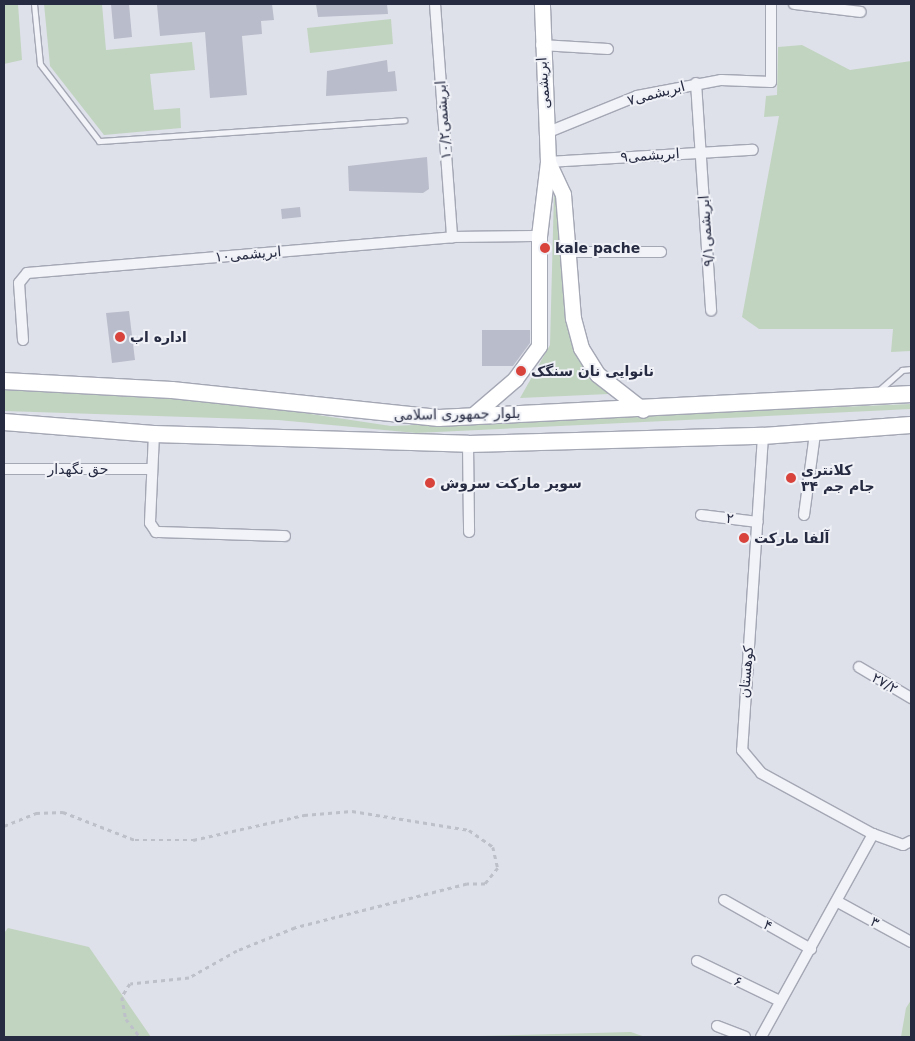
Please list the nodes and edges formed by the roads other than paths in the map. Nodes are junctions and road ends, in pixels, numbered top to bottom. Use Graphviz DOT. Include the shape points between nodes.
graph roads {
  1 [pos="34,4"];
  2 [pos="435,4"];
  3 [pos="542,4"];
  4 [pos="771,4"];
  5 [pos="794,4"];
  6 [pos="861,12"];
  7 [pos="540,45"];
  8 [pos="608,49"];
  9 [pos="696,83"];
  10 [pos="404,120"];
  11 [pos="546,133"];
  12 [pos="753,150"];
  13 [pos="700,151"];
  14 [pos="548,162"];
  15 [pos="539,236"];
  16 [pos="452,237"];
  17 [pos="567,252"];
  18 [pos="661,252"];
  19 [pos="711,310"];
  20 [pos="23,340"];
  21 [pos="911,369"];
  22 [pos="4,381"];
  23 [pos="911,394"];
  24 [pos="872,396"];
  25 [pos="643,410"];
  26 [pos="472,416"];
  27 [pos="4,422"];
  28 [pos="911,425"];
  29 [pos="154,434"];
  30 [pos="815,434"];
  31 [pos="763,436"];
  32 [pos="468,444"];
  33 [pos="4,469"];
  34 [pos="152,469"];
  35 [pos="702,514"];
  36 [pos="804,515"];
  37 [pos="758,522"];
  38 [pos="469,532"];
  39 [pos="284,536"];
  40 [pos="859,668"];
  41 [pos="911,698"];
  42 [pos="873,834"];
  43 [pos="910,843"];
  44 [pos="724,900"];
  45 [pos="838,902"];
  46 [pos="911,942"];
  47 [pos="811,949"];
  48 [pos="697,961"];
  49 [pos="780,1001"];
  50 [pos="717,1026"];
  51 [pos="746,1037"];
  52 [pos="762,1037"];
  1 -- 10 [label="lane" via="40,64 99,141"];
  2 -- 16 [label="street, ۱۰/۲ابریشمی"];
  3 -- 7 [label="main road, ابریشمی"];
  4 -- 9 [label="street, ابریشمی۷" via="771,82"];
  5 -- 6 [label="street"];
  7 -- 8 [label="street"];
  7 -- 11 [label="main road, ابریشمی"];
  9 -- 11 [label="street, ابریشمی۷" via="637,96"];
  9 -- 13 [label="street, ۹/۱ابریشمی"];
  11 -- 14 [label="main road, ابریشمی"];
  12 -- 13 [label="street, ابریشمی۹"];
  13 -- 14 [label="street, ابریشمی۹"];
  13 -- 19 [label="street, ۹/۱ابریشمی"];
  14 -- 15 [label="main road"];
  14 -- 17 [label="main road" via="563,194"];
  15 -- 16 [label="street, ابریشمی۱۰"];
  15 -- 26 [label="main road" via="537,352 516,379"];
  16 -- 20 [label="street, ابریشمی۱۰" via="27,274 18,283"];
  17 -- 18 [label="street"];
  17 -- 25 [label="main road" via="581,348 597,374"];
  21 -- 24 [label="lane" via="902,370"];
  22 -- 26 [label="main road, بلوار جمهوری اسلامی" via="227,395 401,417"];
  23 -- 24 [label="main road, بلوار جمهوری اسلامی"];
  24 -- 25 [label="main road, بلوار جمهوری اسلامی"];
  25 -- 26 [label="main road, بلوار جمهوری اسلامی"];
  27 -- 29 [label="main road, بلوار جمهوری اسلامی"];
  28 -- 30 [label="main road, بلوار جمهوری اسلامی"];
  29 -- 32 [label="main road, بلوار جمهوری اسلامی"];
  29 -- 34 [label="street"];
  30 -- 31 [label="main road, بلوار جمهوری اسلامی"];
  30 -- 36 [label="street"];
  31 -- 32 [label="main road, بلوار جمهوری اسلامی"];
  31 -- 37 [label="street, کوهستان"];
  32 -- 38 [label="street"];
  33 -- 34 [label="street, حق نگهدار"];
  34 -- 39 [label="street" via="151,528"];
  35 -- 37 [label="street, ۲"];
  37 -- 42 [label="street, کوهستان" via="742,750 753,768"];
  40 -- 41 [label="street, ۲۷/۲"];
  42 -- 43 [label="street, کوهستان"];
  42 -- 45 [label="street"];
  44 -- 47 [label="street, ۴"];
  45 -- 46 [label="street, ۳"];
  45 -- 47 [label="street"];
  47 -- 49 [label="street"];
  48 -- 49 [label="street, ۶"];
  49 -- 52 [label="street"];
  50 -- 51 [label="street"];
}
